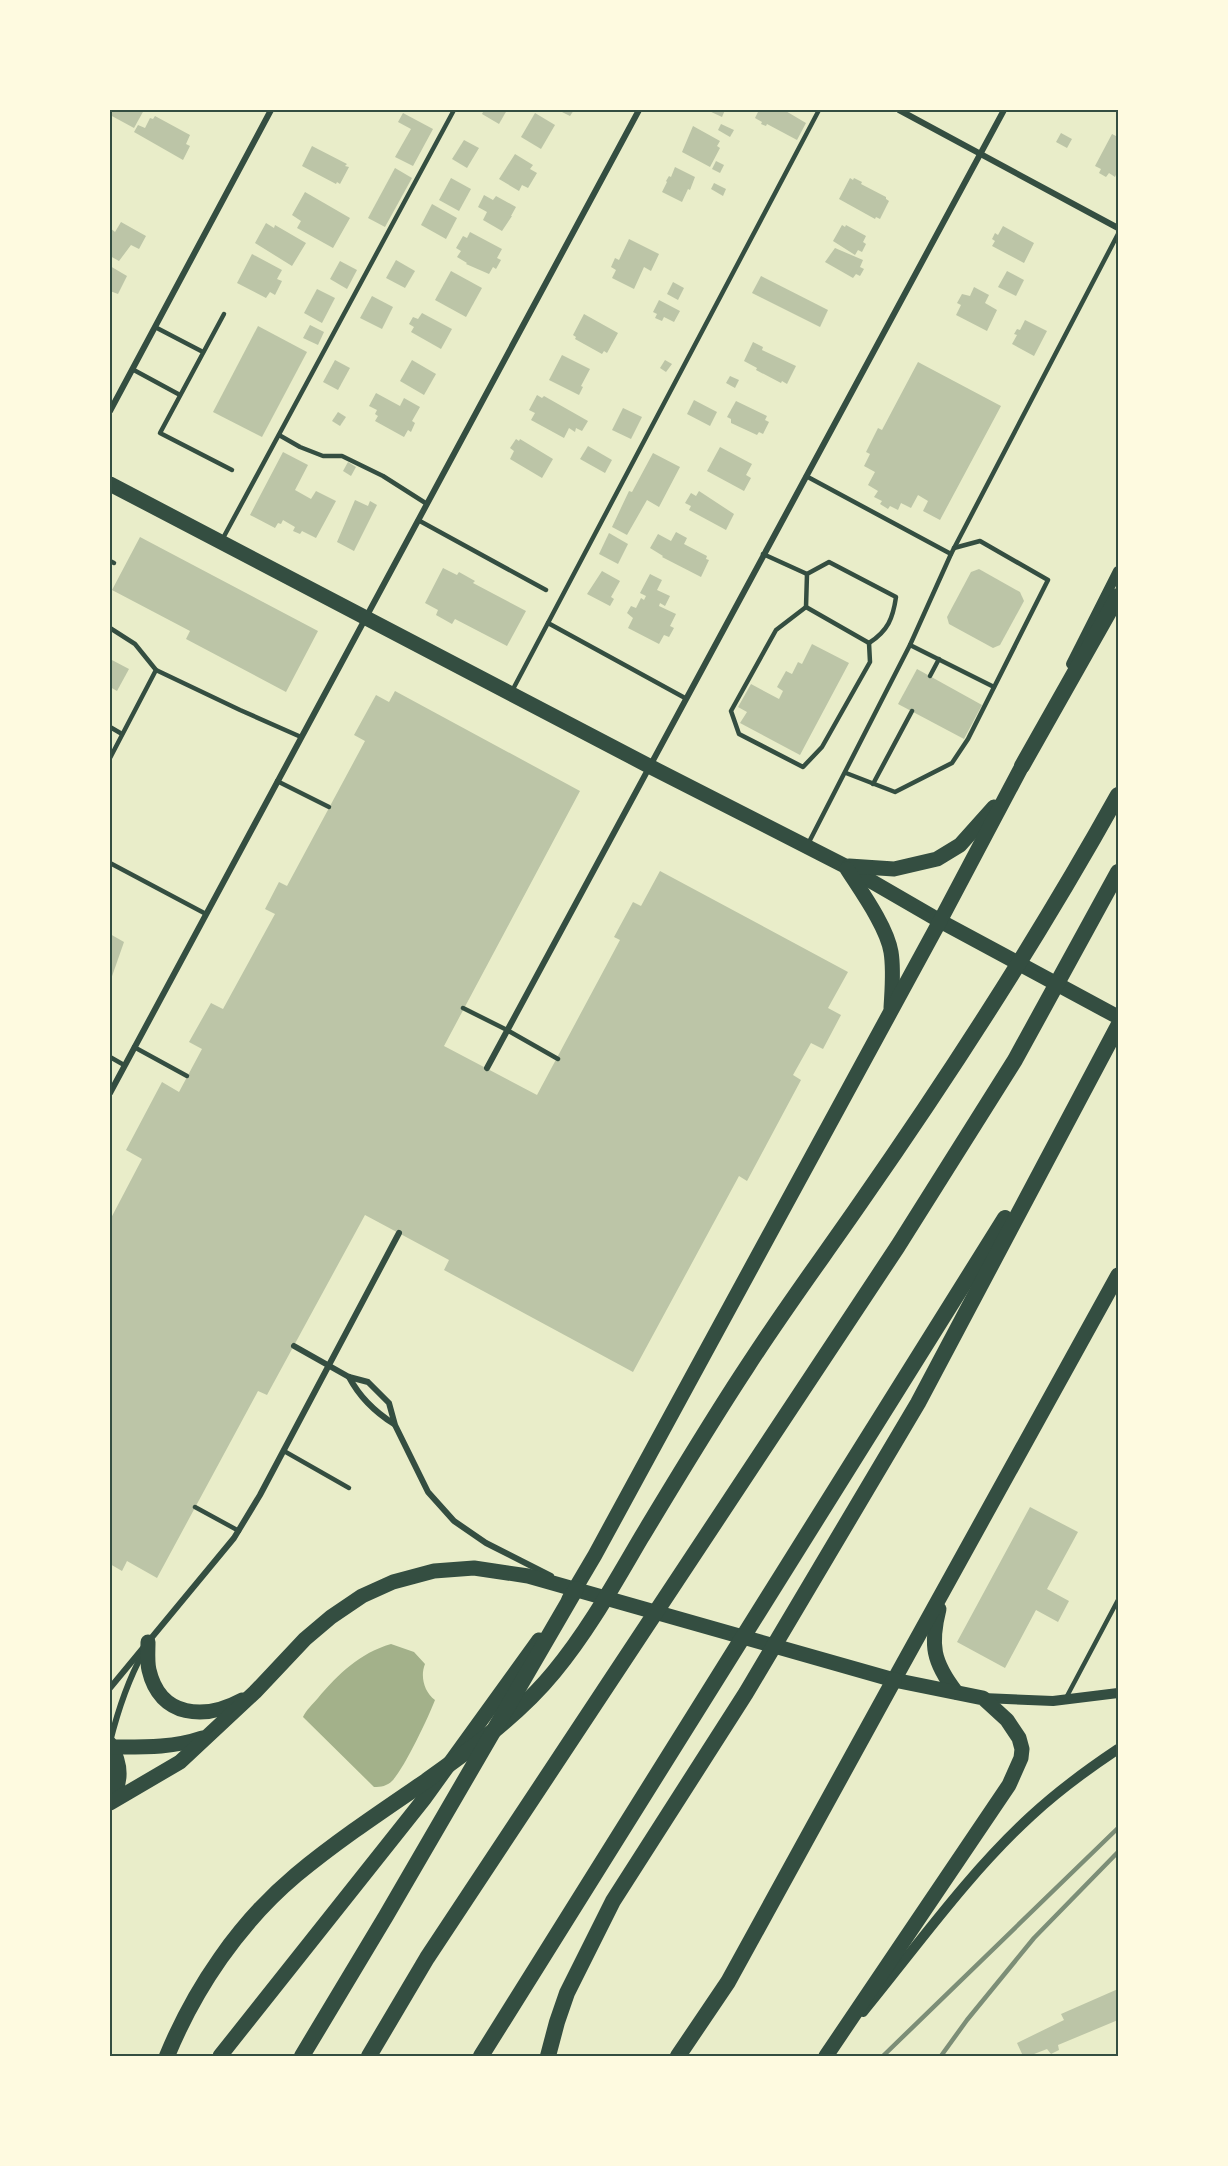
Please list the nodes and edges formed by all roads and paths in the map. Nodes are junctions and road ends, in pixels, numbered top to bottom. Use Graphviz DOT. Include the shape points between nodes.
graph roads {
  1 [pos="271,110"];
  2 [pos="454,110"];
  3 [pos="639,110"];
  4 [pos="819,110"];
  5 [pos="898,110"];
  6 [pos="1004,110"];
  7 [pos="981,153"];
  8 [pos="1119,228"];
  9 [pos="1119,234"];
  10 [pos="224,314"];
  11 [pos="155,327"];
  12 [pos="203,352"];
  13 [pos="132,369"];
  14 [pos="180,395"];
  15 [pos="110,411"];
  16 [pos="279,435"];
  17 [pos="232,470"];
  18 [pos="806,476"];
  19 [pos="110,484"];
  20 [pos="427,504"];
  21 [pos="418,520"];
  22 [pos="221,542"];
  23 [pos="954,548"];
  24 [pos="764,554"];
  25 [pos="951,554"];
  26 [pos="1119,571"];
  27 [pos="807,574"];
  28 [pos="546,590"];
  29 [pos="1119,596"];
  30 [pos="806,608"];
  31 [pos="365,618"];
  32 [pos="548,623"];
  33 [pos="110,628"];
  34 [pos="869,643"];
  35 [pos="910,645"];
  36 [pos="939,659"];
  37 [pos="156,670"];
  38 [pos="930,676"];
  39 [pos="994,687"];
  40 [pos="511,694"];
  41 [pos="685,698"];
  42 [pos="912,711"];
  43 [pos="110,728"];
  44 [pos="122,734"];
  45 [pos="301,737"];
  46 [pos="110,758"];
  47 [pos="648,766"];
  48 [pos="1022,766"];
  49 [pos="846,773"];
  50 [pos="277,781"];
  51 [pos="873,784"];
  52 [pos="1119,795"];
  53 [pos="1005,796"];
  54 [pos="329,807"];
  55 [pos="807,846"];
  56 [pos="110,863"];
  57 [pos="845,866"];
  58 [pos="1115,879"];
  59 [pos="206,914"];
  60 [pos="940,921"];
  61 [pos="463,1008"];
  62 [pos="891,1011"];
  63 [pos="1119,1017"];
  64 [pos="1119,1026"];
  65 [pos="507,1030"];
  66 [pos="134,1047"];
  67 [pos="110,1057"];
  68 [pos="558,1059"];
  69 [pos="124,1065"];
  70 [pos="487,1068"];
  71 [pos="187,1076"];
  72 [pos="110,1093"];
  73 [pos="1083,1093"];
  74 [pos="399,1233"];
  75 [pos="1119,1275"];
  76 [pos="294,1346"];
  77 [pos="329,1365"];
  78 [pos="349,1377"];
  79 [pos="395,1425"];
  80 [pos="284,1451"];
  81 [pos="349,1488"];
  82 [pos="195,1507"];
  83 [pos="239,1531"];
  84 [pos="576,1589"];
  85 [pos="942,1593"];
  86 [pos="1119,1600"];
  87 [pos="148,1642"];
  88 [pos="894,1680"];
  89 [pos="110,1688"];
  90 [pos="255,1692"];
  91 [pos="956,1692"];
  92 [pos="1119,1693"];
  93 [pos="983,1698"];
  94 [pos="1065,1701"];
  95 [pos="210,1735"];
  96 [pos="110,1744"];
  97 [pos="1119,1749"];
  98 [pos="110,1801"];
  99 [pos="305,2051"];
  100 [pos="167,2056"];
  101 [pos="220,2056"];
  102 [pos="369,2056"];
  103 [pos="481,2056"];
  104 [pos="548,2056"];
  105 [pos="678,2056"];
  106 [pos="827,2056"];
  1 -- 11 [label="street"];
  2 -- 16 [label="lane"];
  3 -- 20 [label="street"];
  4 -- 32 [label="lane"];
  5 -- 7 [label="street"];
  6 -- 7 [label="street"];
  7 -- 8 [label="street"];
  7 -- 18 [label="street"];
  9 -- 23 [label="lane"];
  10 -- 12 [label="lane"];
  11 -- 12 [label="lane"];
  11 -- 13 [label="street"];
  12 -- 14 [label="lane"];
  13 -- 14 [label="lane"];
  13 -- 15 [label="street"];
  14 -- 17 [label="lane" via="160,433"];
  16 -- 20 [label="lane" via="322,456 342,456"];
  16 -- 22 [label="lane"];
  18 -- 24 [label="street"];
  18 -- 25 [label="lane"];
  19 -- 22 [label="main road"];
  20 -- 21 [label="street"];
  21 -- 28 [label="lane"];
  21 -- 31 [label="street"];
  22 -- 31 [label="main road"];
  23 -- 25 [label="lane"];
  23 -- 39 [label="lane" via="980,541 1048,580"];
  24 -- 27 [label="lane"];
  24 -- 41 [label="street"];
  25 -- 35 [label="lane"];
  26 -- 48 [label="street"];
  27 -- 30 [label="lane"];
  27 -- 34 [label="lane" via="829,562 896,597 887,628"];
  29 -- 48 [label="highway"];
  30 -- 34 [label="lane"];
  30 -- 34 [label="lane" via="776,630 731,711 739,735 803,767 822,747 870,662"];
  31 -- 40 [label="main road"];
  31 -- 45 [label="street"];
  32 -- 40 [label="lane"];
  32 -- 41 [label="lane"];
  33 -- 37 [label="lane" via="135,644"];
  35 -- 36 [label="lane"];
  35 -- 49 [label="lane"];
  36 -- 38 [label="lane"];
  36 -- 39 [label="lane"];
  37 -- 44 [label="lane"];
  37 -- 45 [label="lane"];
  39 -- 51 [label="lane" via="952,763 895,792"];
  40 -- 47 [label="main road"];
  41 -- 47 [label="street"];
  42 -- 51 [label="lane"];
  43 -- 44 [label="lane"];
  44 -- 46 [label="lane"];
  45 -- 50 [label="street"];
  47 -- 55 [label="main road"];
  47 -- 65 [label="street"];
  48 -- 53 [label="main road"];
  49 -- 51 [label="lane"];
  49 -- 55 [label="lane"];
  50 -- 54 [label="lane"];
  50 -- 59 [label="street"];
  52 -- 100 [label="highway" via="974,1035 717,1411 582,1636 524,1706 495,1731 326,1851 258,1913 201,1986"];
  53 -- 57 [label="main road" via="960,845 937,859 894,869"];
  53 -- 60 [label="main road"];
  55 -- 57 [label="main road"];
  56 -- 59 [label="lane"];
  57 -- 60 [label="main road"];
  57 -- 62 [label="main road" via="872,908 891,949"];
  58 -- 102 [label="highway" via="1015,1060 898,1246 427,1958"];
  59 -- 66 [label="street"];
  60 -- 62 [label="main road"];
  60 -- 63 [label="main road"];
  61 -- 65 [label="lane"];
  62 -- 84 [label="main road"];
  64 -- 73 [label="highway"];
  65 -- 68 [label="lane"];
  65 -- 70 [label="street"];
  66 -- 69 [label="street"];
  66 -- 71 [label="lane"];
  67 -- 69 [label="lane"];
  69 -- 72 [label="street"];
  73 -- 103 [label="highway"];
  73 -- 104 [label="highway" via="918,1403 746,1693 613,1901 567,1993"];
  74 -- 77 [label="street"];
  75 -- 85 [label="main road"];
  76 -- 77 [label="street"];
  77 -- 78 [label="street"];
  77 -- 80 [label="street"];
  78 -- 79 [label="street" via="377,1414"];
  78 -- 79 [label="street" via="368,1382 389,1403"];
  79 -- 84 [label="street" via="428,1491 454,1521 486,1543"];
  80 -- 81 [label="lane"];
  80 -- 83 [label="street"];
  82 -- 83 [label="lane"];
  83 -- 87 [label="street"];
  84 -- 88 [label="main road"];
  84 -- 90 [label="main road" via="528,1576 474,1568 393,1582 362,1596 331,1617"];
  84 -- 99 [label="highway"];
  84 -- 101 [label="main road" via="424,1799"];
  85 -- 88 [label="main road"];
  85 -- 91 [label="main road" via="933,1646 943,1675"];
  86 -- 94 [label="lane"];
  87 -- 89 [label="street"];
  87 -- 90 [label="main road" via="148,1668 154,1686 161,1698 178,1708 207,1712 230,1707"];
  87 -- 96 [label="street" via="120,1701"];
  88 -- 91 [label="main road"];
  88 -- 105 [label="highway" via="728,1982"];
  90 -- 95 [label="main road"];
  91 -- 93 [label="main road"];
  92 -- 94 [label="street"];
  93 -- 94 [label="street"];
  93 -- 106 [label="main road" via="1015,1729 1021,1758 1009,1785"];
  95 -- 96 [label="main road" via="187,1743"];
  95 -- 98 [label="main road" via="180,1762"];
  96 -- 98 [label="main road" via="120,1767"];
  97 -- 106 [label="street" via="1088,1769 1031,1817 992,1857"];
}
